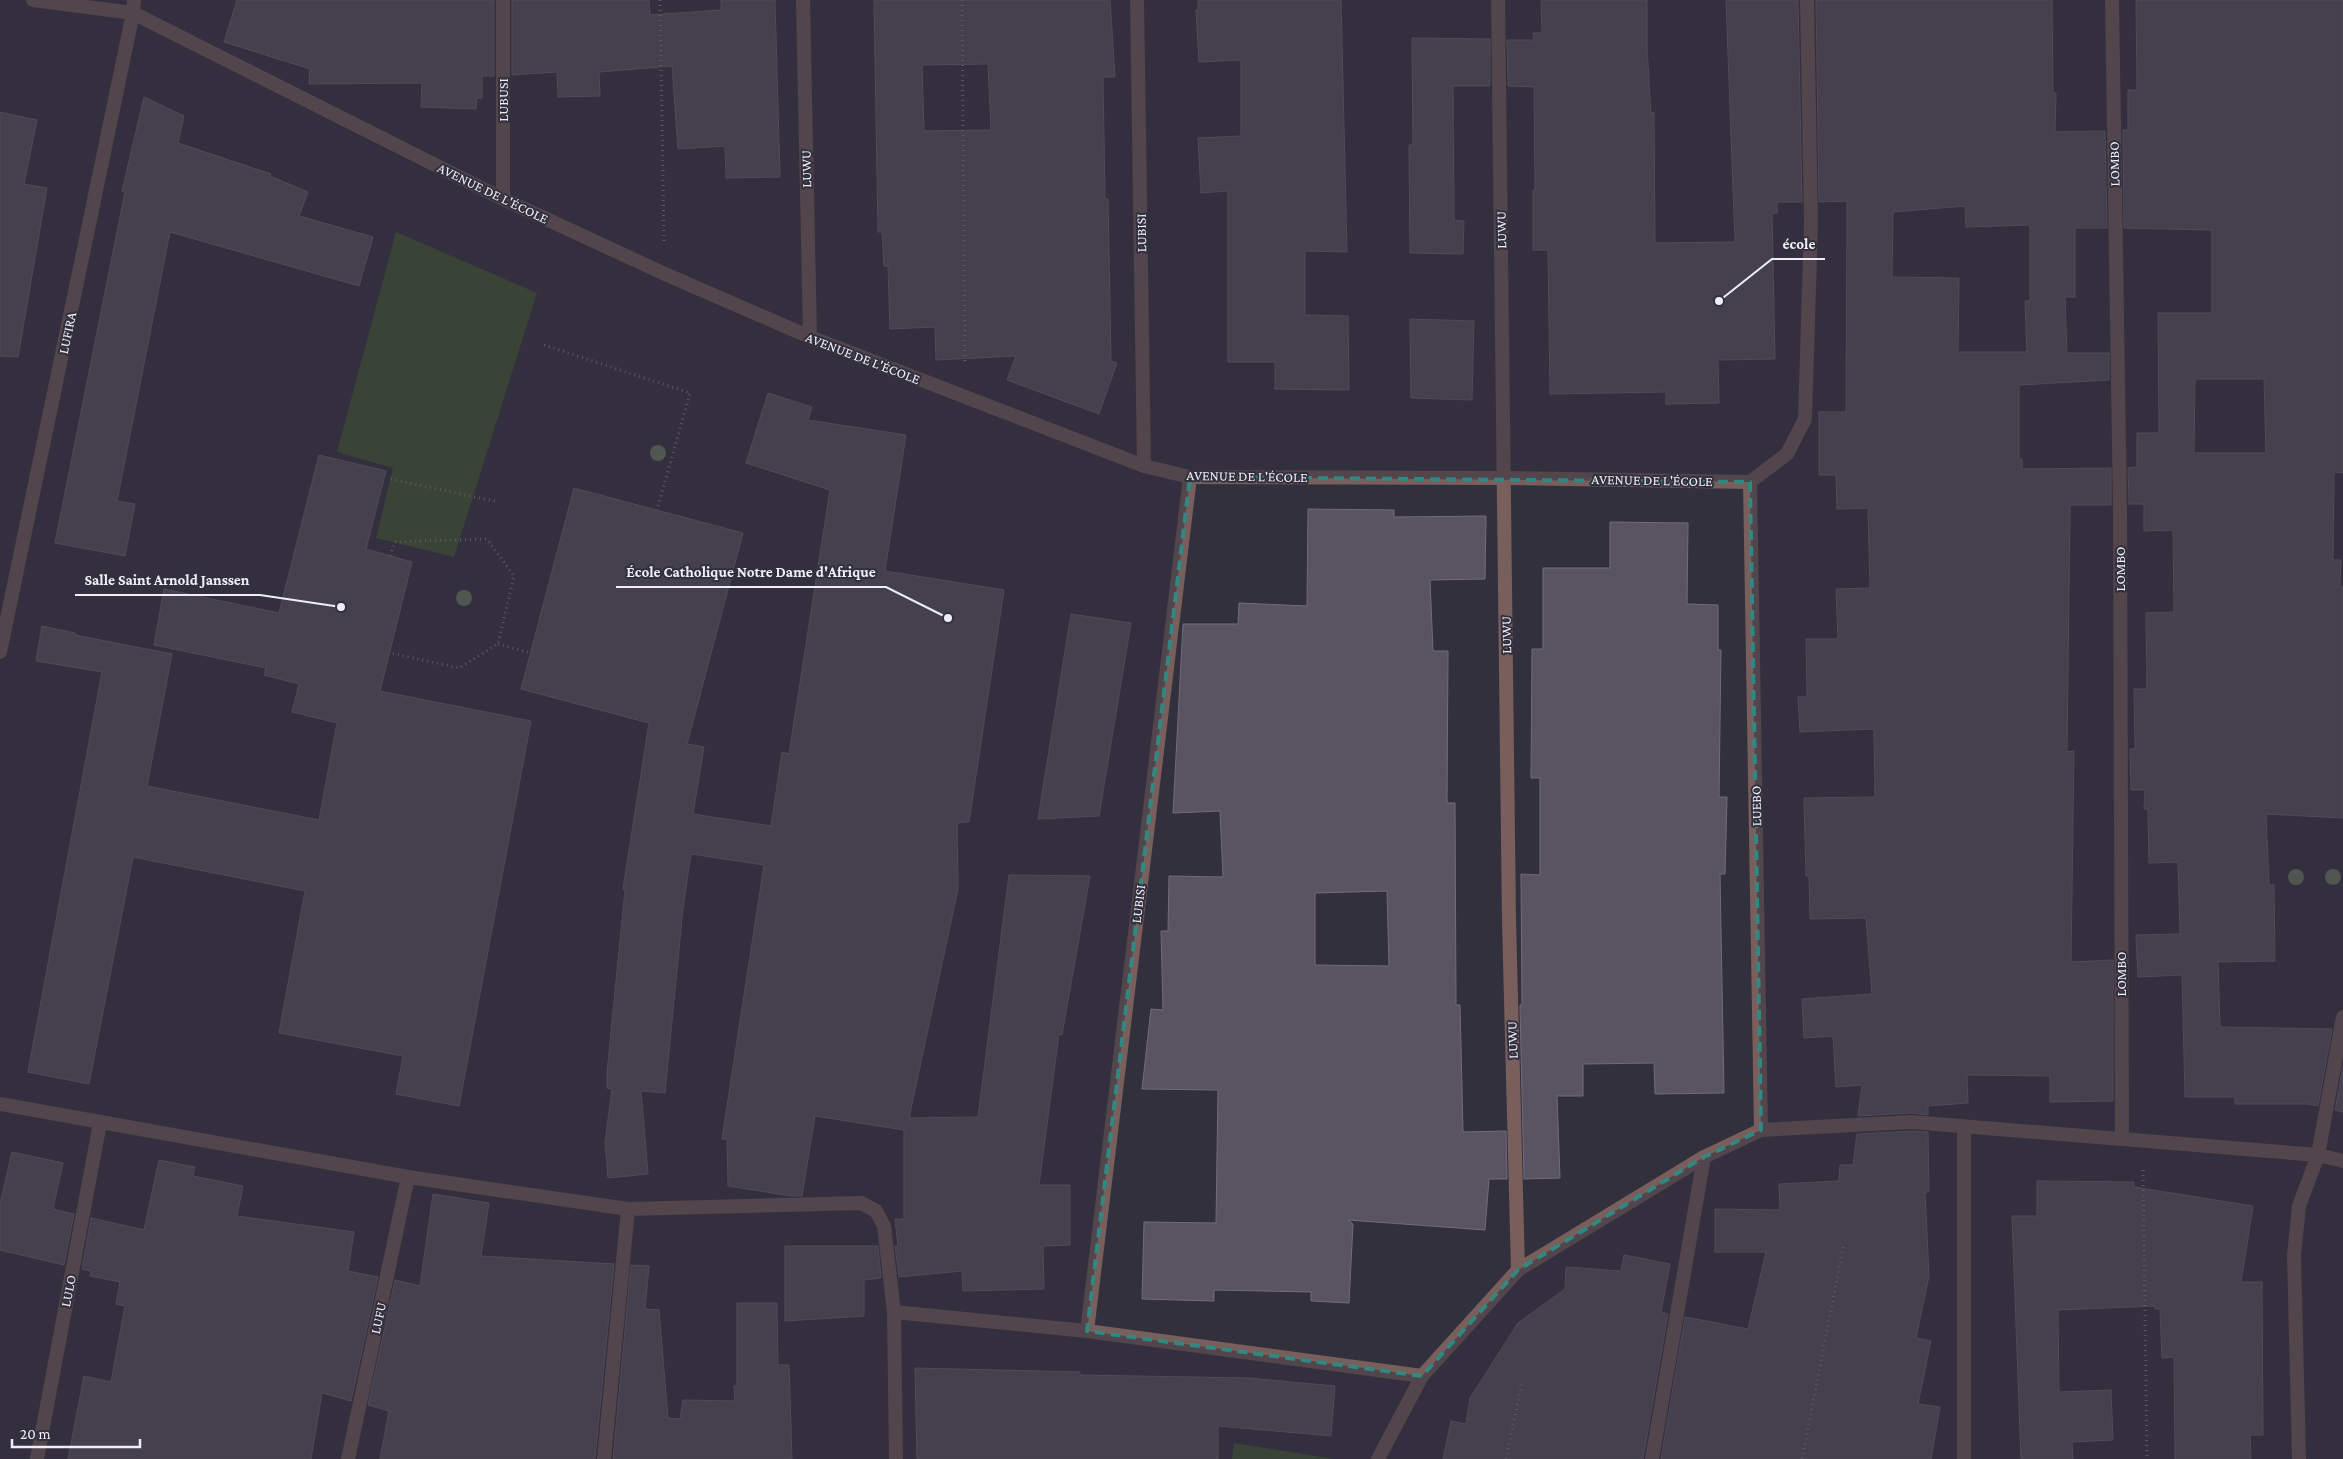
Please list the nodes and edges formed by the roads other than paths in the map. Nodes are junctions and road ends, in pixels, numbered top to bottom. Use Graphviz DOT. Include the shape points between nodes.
graph roads {
  1 [pos="33,0"];
  2 [pos="503,0"];
  3 [pos="803,0"];
  4 [pos="1137,0"];
  5 [pos="1498,0"];
  6 [pos="1807,0"];
  7 [pos="2112,0"];
  8 [pos="134,7"];
  9 [pos="503,199"];
  10 [pos="810,337"];
  11 [pos="1144,466"];
  12 [pos="1190,477"];
  13 [pos="1505,478"];
  14 [pos="1750,482"];
  15 [pos="0,652"];
  16 [pos="2343,1017"];
  17 [pos="0,1104"];
  18 [pos="100,1123"];
  19 [pos="1964,1127"];
  20 [pos="1761,1130"];
  21 [pos="2122,1138"];
  22 [pos="2318,1155"];
  23 [pos="1704,1157"];
  24 [pos="2343,1161"];
  25 [pos="408,1177"];
  26 [pos="628,1209"];
  27 [pos="1518,1270"];
  28 [pos="894,1312"];
  29 [pos="1087,1330"];
  30 [pos="1422,1376"];
  31 [pos="37,1459"];
  32 [pos="348,1459"];
  33 [pos="604,1459"];
  34 [pos="896,1459"];
  35 [pos="1378,1459"];
  36 [pos="1652,1459"];
  37 [pos="1964,1459"];
  38 [pos="2298,1459"];
  1 -- 8 [label="street, AVENUE DE L'ÉCOLE"];
  2 -- 9 [label="street, LUBUSI"];
  3 -- 10 [label="street, LUWU"];
  4 -- 11 [label="street, LUBISI"];
  5 -- 13 [label="street, LUWU"];
  6 -- 14 [label="street" via="1811,223 1805,420 1787,454"];
  7 -- 21 [label="street, LOMBO" via="2120,509"];
  8 -- 9 [label="street, AVENUE DE L'ÉCOLE"];
  8 -- 15 [label="street, LUFIRA"];
  9 -- 10 [label="street, AVENUE DE L'ÉCOLE"];
  10 -- 11 [label="street, AVENUE DE L'ÉCOLE"];
  11 -- 12 [label="street, AVENUE DE L'ÉCOLE"];
  12 -- 13 [label="street, AVENUE DE L'ÉCOLE"];
  12 -- 29 [label="street, LUBISI"];
  13 -- 14 [label="street, AVENUE DE L'ÉCOLE"];
  13 -- 27 [label="street, LUWU" via="1509,921"];
  14 -- 20 [label="street, LUEBO"];
  16 -- 22 [label="street"];
  17 -- 18 [label="street"];
  18 -- 25 [label="street"];
  18 -- 31 [label="street, LULO"];
  19 -- 20 [label="street" via="1911,1122"];
  19 -- 21 [label="street"];
  19 -- 37 [label="street"];
  20 -- 23 [label="street"];
  21 -- 22 [label="street"];
  22 -- 24 [label="street"];
  22 -- 38 [label="street" via="2299,1206 2294,1255"];
  23 -- 27 [label="street"];
  23 -- 36 [label="street"];
  25 -- 26 [label="street"];
  25 -- 32 [label="street, LUFU"];
  26 -- 28 [label="street" via="861,1203 876,1211 884,1226"];
  26 -- 33 [label="street"];
  27 -- 30 [label="street"];
  28 -- 29 [label="street"];
  28 -- 34 [label="street"];
  29 -- 30 [label="street"];
  30 -- 35 [label="street"];
}
